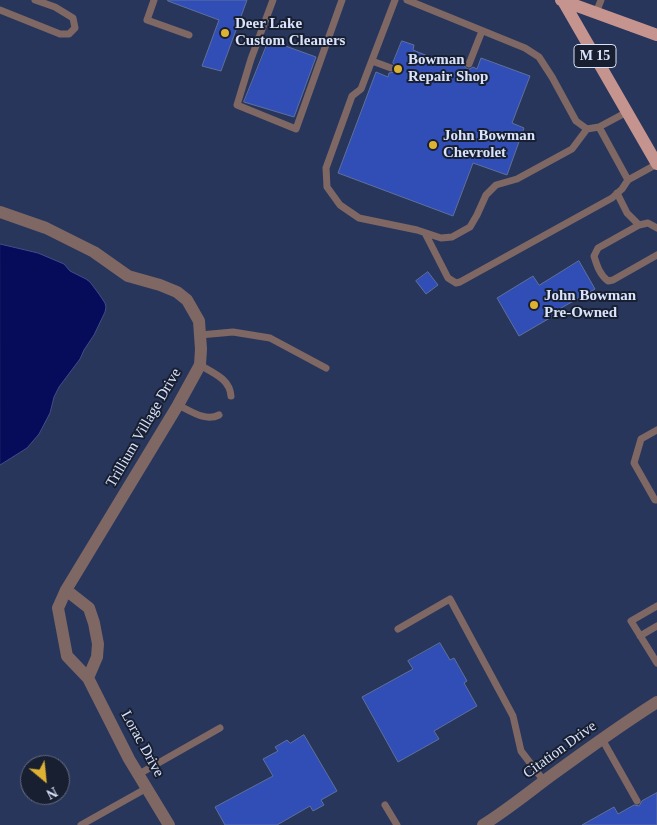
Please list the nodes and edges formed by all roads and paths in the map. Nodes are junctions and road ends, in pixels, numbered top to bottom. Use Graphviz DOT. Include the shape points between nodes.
graph roads {
  1 [pos="35,0"];
  2 [pos="154,0"];
  3 [pos="273,0"];
  4 [pos="342,0"];
  5 [pos="395,0"];
  6 [pos="407,0"];
  7 [pos="561,0"];
  8 [pos="601,0"];
  9 [pos="0,10"];
  10 [pos="596,13"];
  11 [pos="482,31"];
  12 [pos="188,35"];
  13 [pos="657,35"];
  14 [pos="372,61"];
  15 [pos="468,64"];
  16 [pos="391,68"];
  17 [pos="627,112"];
  18 [pos="599,127"];
  19 [pos="587,129"];
  20 [pos="657,164"];
  21 [pos="628,180"];
  22 [pos="617,193"];
  23 [pos="0,212"];
  24 [pos="639,225"];
  25 [pos="657,228"];
  26 [pos="425,233"];
  27 [pos="657,255"];
  28 [pos="200,335"];
  29 [pos="200,365"];
  30 [pos="326,368"];
  31 [pos="231,396"];
  32 [pos="178,405"];
  33 [pos="219,414"];
  34 [pos="657,430"];
  35 [pos="657,500"];
  36 [pos="66,590"];
  37 [pos="657,606"];
  38 [pos="657,626"];
  39 [pos="398,629"];
  40 [pos="640,636"];
  41 [pos="657,663"];
  42 [pos="88,678"];
  43 [pos="657,702"];
  44 [pos="220,728"];
  45 [pos="602,739"];
  46 [pos="138,774"];
  47 [pos="544,781"];
  48 [pos="147,788"];
  49 [pos="637,801"];
  50 [pos="386,805"];
  51 [pos="490,823"];
  52 [pos="81,825"];
  53 [pos="168,825"];
  54 [pos="396,825"];
  1 -- 9 [label="lane" via="73,18 75,28 69,34 60,34"];
  2 -- 12 [label="lane" via="147,20"];
  3 -- 4 [label="lane" via="236,105 296,129"];
  5 -- 14 [label="lane"];
  6 -- 11 [label="lane"];
  7 -- 10 [label="main road"];
  7 -- 17 [label="main road, M 15"];
  8 -- 10 [label="lane"];
  10 -- 13 [label="main road"];
  11 -- 15 [label="lane"];
  11 -- 19 [label="lane" via="539,57 576,120"];
  14 -- 16 [label="lane"];
  14 -- 26 [label="lane" via="361,89 352,96 348,105 326,168 327,187 340,205 359,218"];
  17 -- 18 [label="lane"];
  17 -- 20 [label="main road, M 15"];
  18 -- 19 [label="lane"];
  18 -- 21 [label="lane"];
  19 -- 26 [label="lane" via="572,149 517,179 496,185 486,195 470,227 452,237"];
  20 -- 21 [label="lane"];
  21 -- 22 [label="lane"];
  22 -- 24 [label="lane" via="627,213"];
  22 -- 26 [label="lane" via="460,282 448,278"];
  23 -- 28 [label="street, Trillium Village Drive" via="46,228 94,252 128,276 177,292 187,300 199,321"];
  24 -- 25 [label="lane" via="648,223"];
  24 -- 27 [label="lane" via="598,248 594,256 597,267 608,281"];
  28 -- 29 [label="street, Trillium Village Drive"];
  28 -- 30 [label="lane" via="233,332 270,338"];
  29 -- 31 [label="lane" via="223,379 231,390"];
  29 -- 32 [label="street, Trillium Village Drive"];
  32 -- 33 [label="lane" via="203,417"];
  32 -- 36 [label="street, Trillium Village Drive"];
  34 -- 35 [label="lane" via="641,439 634,463"];
  36 -- 42 [label="street, Trillium Village Drive" via="58,608 67,656"];
  36 -- 42 [label="street" via="88,608 94,623 97,657"];
  37 -- 40 [label="lane" via="631,621"];
  38 -- 40 [label="lane"];
  39 -- 47 [label="lane" via="450,599 513,716 521,751"];
  40 -- 41 [label="lane"];
  42 -- 46 [label="street, Lorac Drive"];
  43 -- 45 [label="street, Citation Drive"];
  44 -- 46 [label="lane"];
  45 -- 47 [label="street, Citation Drive"];
  45 -- 49 [label="lane"];
  46 -- 48 [label="street, Lorac Drive"];
  47 -- 51 [label="street, Citation Drive"];
  48 -- 52 [label="lane"];
  48 -- 53 [label="street, Lorac Drive"];
  50 -- 54 [label="lane"];
}
